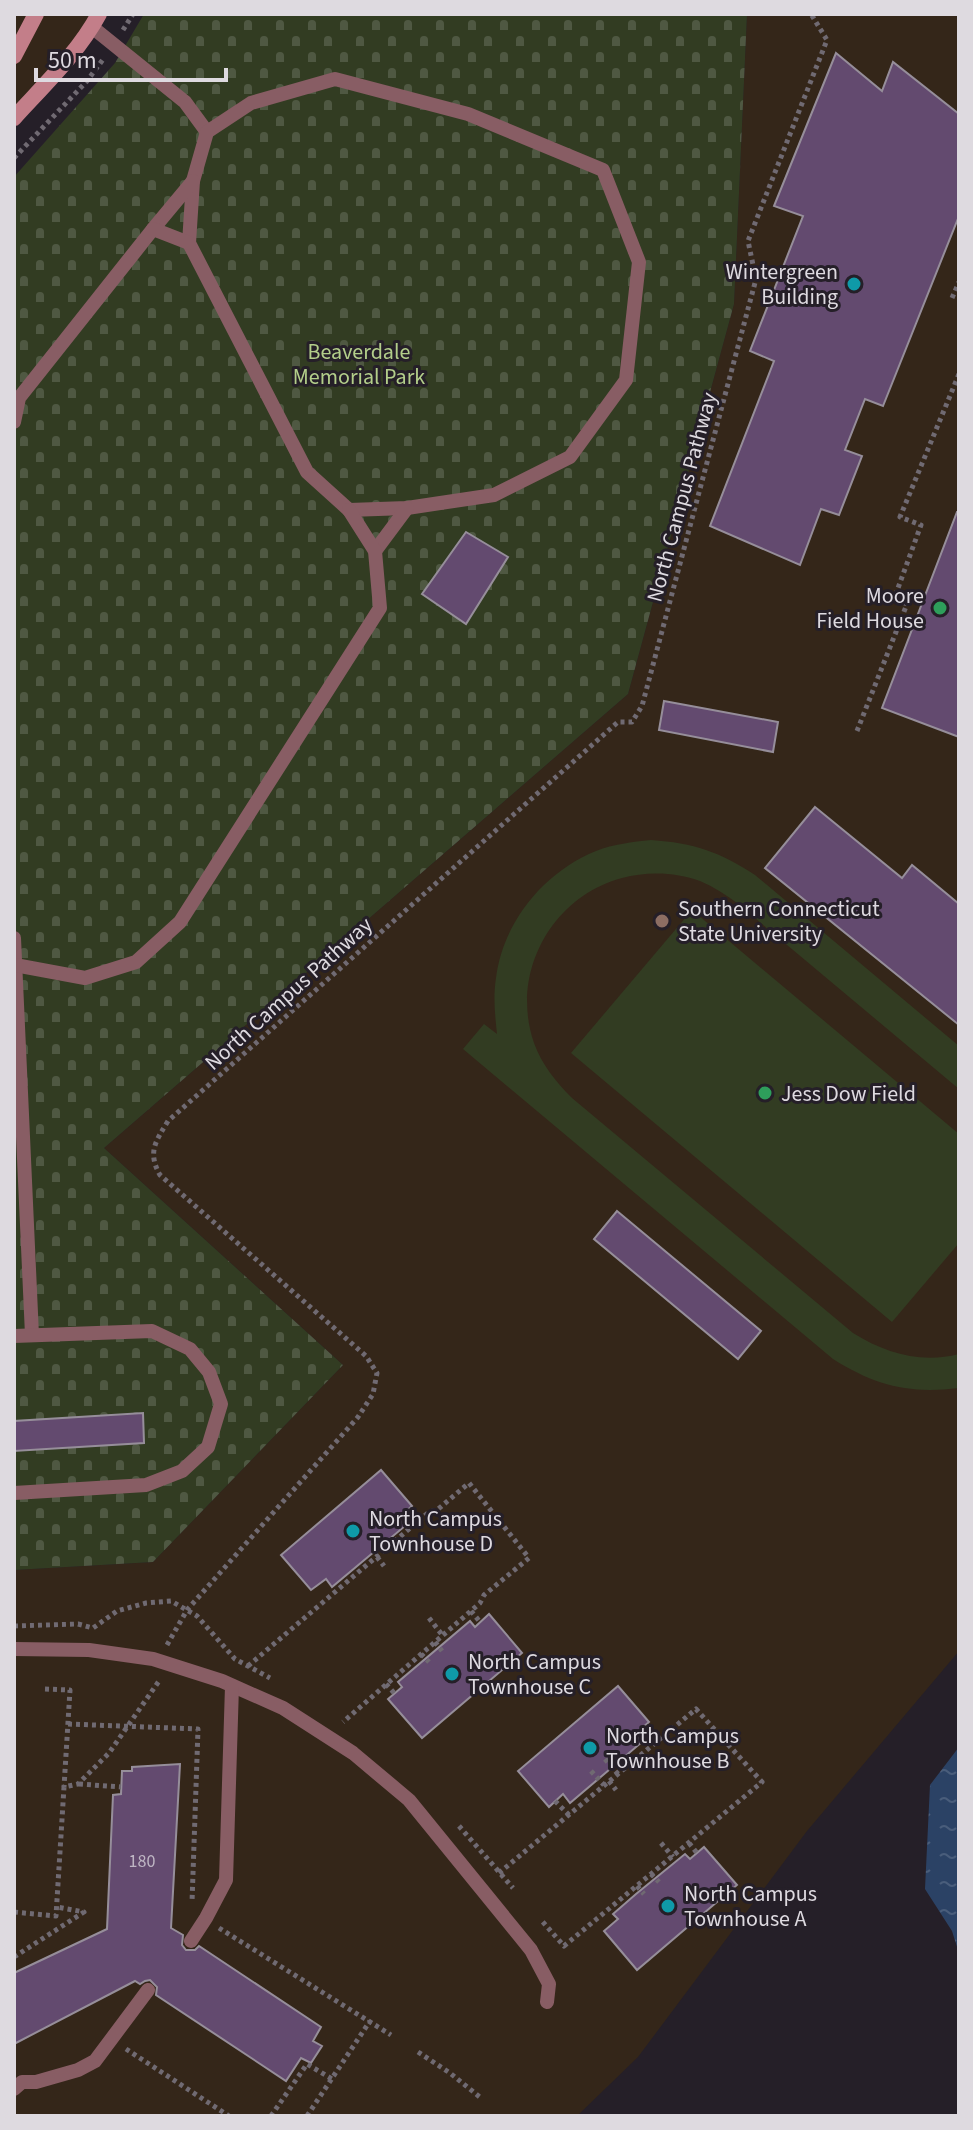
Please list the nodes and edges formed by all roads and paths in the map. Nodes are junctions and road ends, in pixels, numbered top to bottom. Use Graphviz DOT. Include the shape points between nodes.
graph roads {
  1 [pos="36,14"];
  2 [pos="133,14"];
  3 [pos="811,14"];
  4 [pos="95,20"];
  5 [pos="114,45"];
  6 [pos="14,56"];
  7 [pos="14,118"];
  8 [pos="207,132"];
  9 [pos="14,158"];
  10 [pos="193,181"];
  11 [pos="153,229"];
  12 [pos="189,243"];
  13 [pos="959,282"];
  14 [pos="952,298"];
  15 [pos="959,374"];
  16 [pos="14,422"];
  17 [pos="407,508"];
  18 [pos="349,510"];
  19 [pos="375,551"];
  20 [pos="868,589"];
  21 [pos="894,599"];
  22 [pos="857,731"];
  23 [pos="14,938"];
  24 [pos="15,965"];
  25 [pos="32,1335"];
  26 [pos="14,1336"];
  27 [pos="14,1493"];
  28 [pos="377,1557"];
  29 [pos="384,1566"];
  30 [pos="187,1610"];
  31 [pos="471,1611"];
  32 [pos="429,1618"];
  33 [pos="480,1622"];
  34 [pos="14,1626"];
  35 [pos="443,1636"];
  36 [pos="435,1642"];
  37 [pos="14,1649"];
  38 [pos="442,1651"];
  39 [pos="421,1654"];
  40 [pos="429,1662"];
  41 [pos="163,1663"];
  42 [pos="248,1666"];
  43 [pos="270,1678"];
  44 [pos="386,1684"];
  45 [pos="232,1686"];
  46 [pos="45,1689"];
  47 [pos="395,1694"];
  48 [pos="343,1722"];
  49 [pos="640,1729"];
  50 [pos="654,1744"];
  51 [pos="605,1759"];
  52 [pos="591,1771"];
  53 [pos="618,1774"];
  54 [pos="607,1783"];
  55 [pos="78,1784"];
  56 [pos="64,1787"];
  57 [pos="121,1787"];
  58 [pos="616,1790"];
  59 [pos="555,1801"];
  60 [pos="569,1815"];
  61 [pos="661,1843"];
  62 [pos="689,1843"];
  63 [pos="697,1853"];
  64 [pos="673,1857"];
  65 [pos="499,1873"];
  66 [pos="651,1874"];
  67 [pos="659,1882"];
  68 [pos="637,1886"];
  69 [pos="644,1894"];
  70 [pos="57,1907"];
  71 [pos="14,1912"];
  72 [pos="542,1921"];
  73 [pos="191,1941"];
  74 [pos="14,1957"];
  75 [pos="148,1990"];
  76 [pos="547,2002"];
  77 [pos="370,2021"];
  78 [pos="122,2047"];
  79 [pos="418,2052"];
  80 [pos="332,2079"];
  81 [pos="14,2089"];
  82 [pos="481,2098"];
  83 [pos="229,2116"];
  84 [pos="271,2116"];
  85 [pos="307,2116"];
  1 -- 6 [label="main road"];
  2 -- 5 [label="path"];
  3 -- 30 [label="path, North Campus Pathway" via="827,40 748,241 756,279 642,706 632,722 618,722 168,1121 154,1143 160,1175 366,1356 377,1373 373,1394 358,1417"];
  4 -- 5 [label="lane"];
  4 -- 7 [label="main road"];
  5 -- 8 [label="lane" via="185,102"];
  5 -- 9 [label="path"];
  8 -- 10 [label="lane"];
  8 -- 17 [label="lane" via="251,103 335,79 468,114 603,170 639,262 626,380 570,457 494,495"];
  10 -- 11 [label="lane"];
  10 -- 12 [label="lane"];
  11 -- 12 [label="lane"];
  11 -- 16 [label="lane" via="19,398"];
  12 -- 18 [label="lane" via="307,472"];
  13 -- 14 [label="path"];
  15 -- 21 [label="path" via="900,517 921,525"];
  17 -- 18 [label="lane"];
  17 -- 19 [label="lane"];
  18 -- 19 [label="lane"];
  19 -- 24 [label="lane" via="380,608 180,922 136,962 85,978"];
  20 -- 21 [label="path"];
  21 -- 22 [label="path" via="907,604"];
  23 -- 24 [label="lane"];
  24 -- 25 [label="lane"];
  25 -- 26 [label="lane"];
  25 -- 27 [label="lane" via="152,1331 190,1349 209,1372 221,1404 208,1447 182,1471 146,1485"];
  28 -- 29 [label="path"];
  28 -- 31 [label="path" via="469,1483 529,1558"];
  28 -- 42 [label="path"];
  30 -- 34 [label="path" via="171,1601 146,1603 117,1611 93,1628"];
  30 -- 41 [label="path, North Campus Pathway" via="167,1640"];
  30 -- 42 [label="path"];
  31 -- 33 [label="path"];
  31 -- 35 [label="path"];
  32 -- 35 [label="path"];
  35 -- 36 [label="path"];
  36 -- 38 [label="path"];
  36 -- 39 [label="path"];
  37 -- 41 [label="lane" via="89,1650"];
  39 -- 40 [label="path"];
  39 -- 44 [label="path"];
  41 -- 45 [label="lane"];
  41 -- 55 [label="path, North Campus Pathway" via="162,1677 109,1753"];
  42 -- 43 [label="path"];
  44 -- 47 [label="path"];
  44 -- 48 [label="path"];
  45 -- 73 [label="lane" via="226,1880"];
  45 -- 76 [label="lane" via="283,1708 353,1753 409,1800 531,1950 549,1984"];
  46 -- 56 [label="path" via="70,1690"];
  49 -- 50 [label="path"];
  50 -- 53 [label="path"];
  50 -- 62 [label="path" via="696,1709 762,1782"];
  51 -- 53 [label="path"];
  52 -- 54 [label="path"];
  53 -- 54 [label="path"];
  54 -- 58 [label="path"];
  54 -- 60 [label="path"];
  55 -- 56 [label="path"];
  55 -- 57 [label="path"];
  56 -- 70 [label="path"];
  59 -- 60 [label="path"];
  60 -- 65 [label="path"];
  61 -- 64 [label="path"];
  62 -- 63 [label="path"];
  62 -- 64 [label="path"];
  64 -- 66 [label="path"];
  66 -- 67 [label="path"];
  66 -- 68 [label="path"];
  68 -- 69 [label="path"];
  68 -- 72 [label="path" via="564,1946"];
  70 -- 71 [label="path" via="56,1916"];
  70 -- 74 [label="path" via="84,1912"];
  75 -- 81 [label="lane" via="95,2061 22,2082"];
  77 -- 80 [label="path"];
  78 -- 83 [label="path"];
  79 -- 82 [label="path"];
  80 -- 84 [label="path" via="307,2064"];
  80 -- 85 [label="path"];
}
